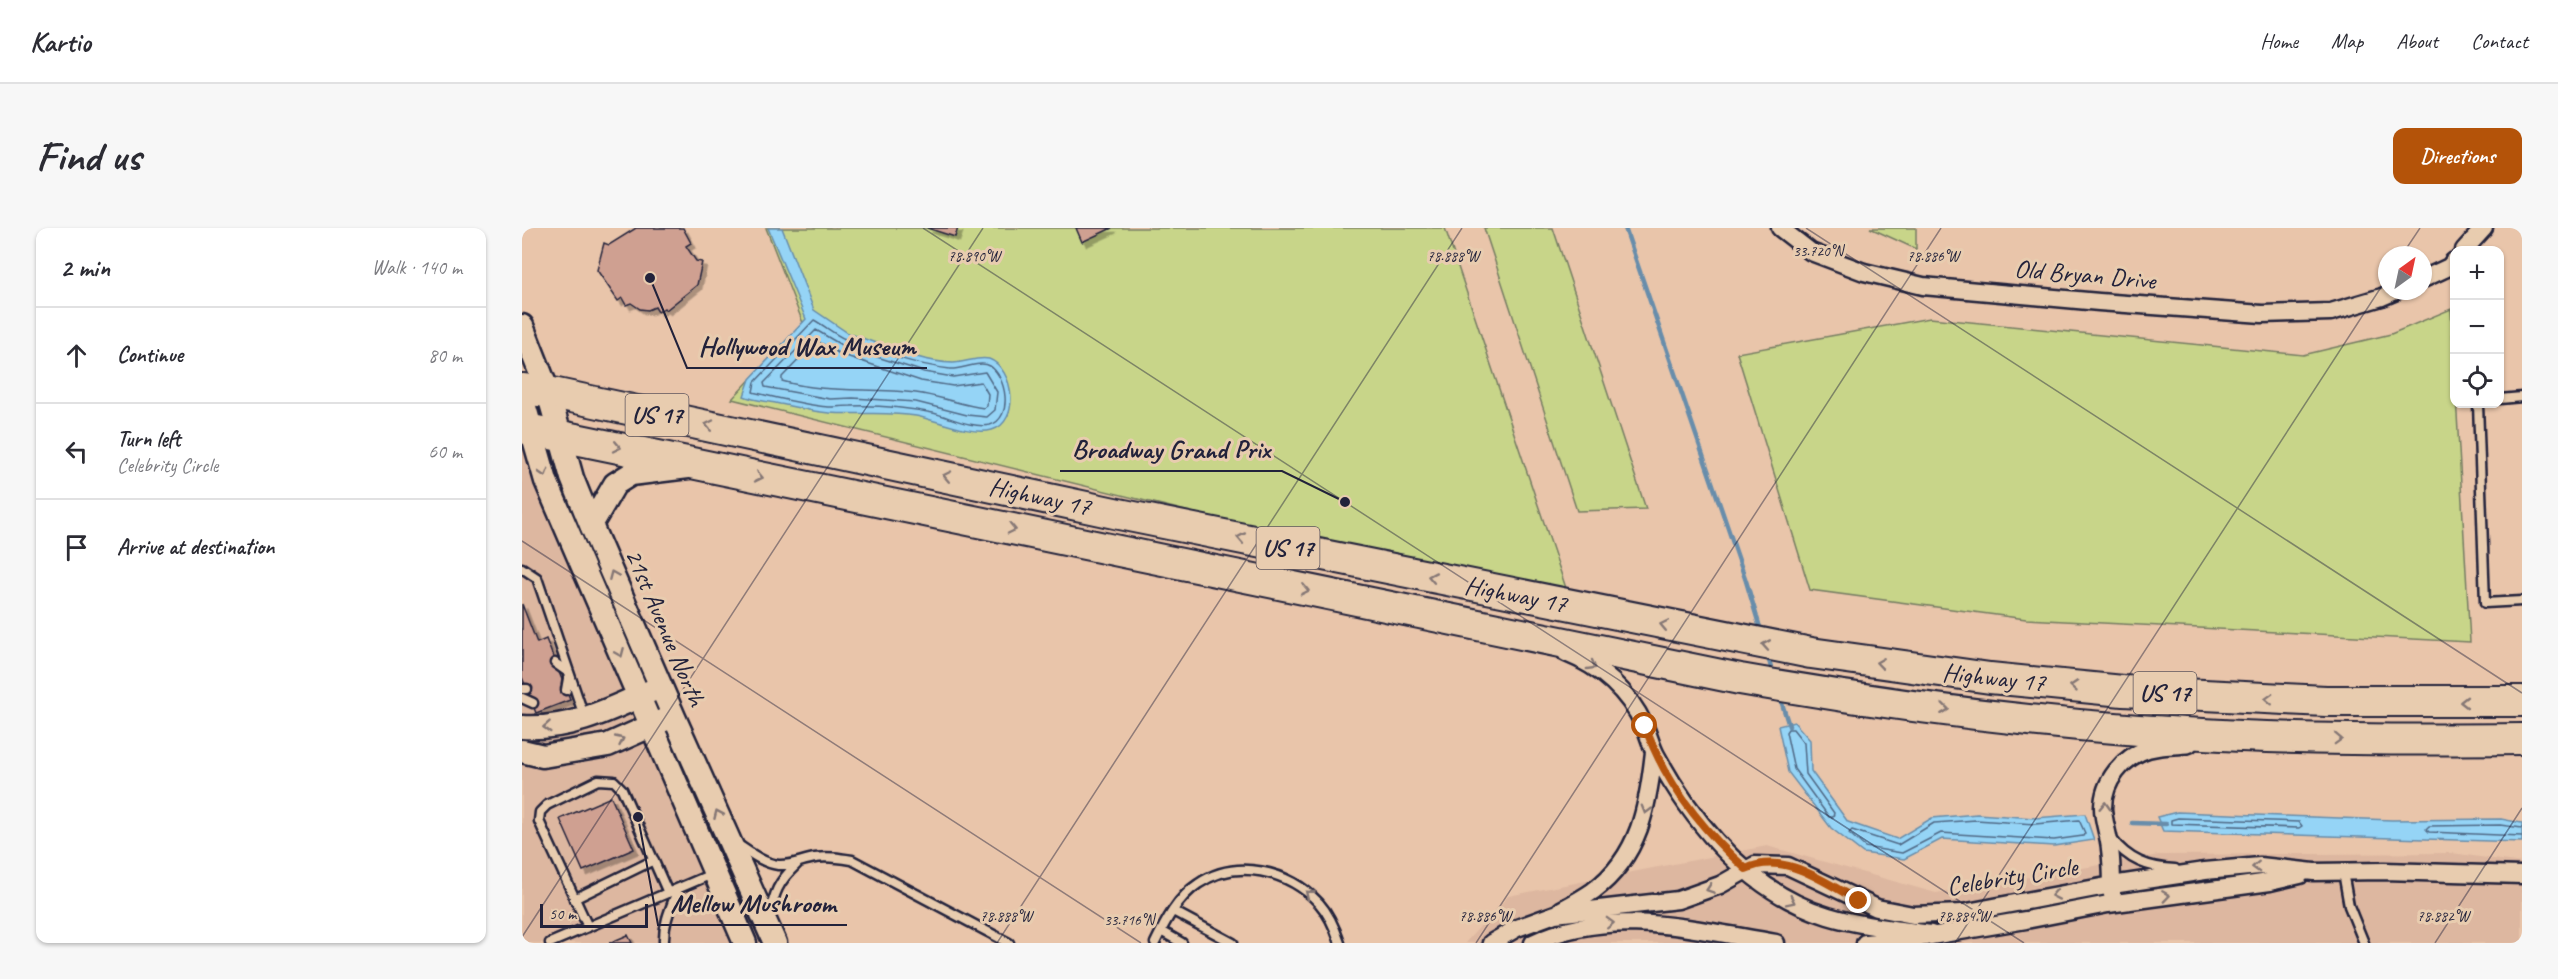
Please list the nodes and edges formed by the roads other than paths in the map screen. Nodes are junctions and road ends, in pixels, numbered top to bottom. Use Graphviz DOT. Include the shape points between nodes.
graph roads {
  1 [pos="1780,228"];
  2 [pos="2484,228"];
  3 [pos="2468,246"];
  4 [pos="2450,266"];
  5 [pos="2432,275"];
  6 [pos="2378,298"];
  7 [pos="522,326"];
  8 [pos="531,393"];
  9 [pos="2522,397"];
  10 [pos="2504,399"];
  11 [pos="2478,408"];
  12 [pos="538,431"];
  13 [pos="702,465"];
  14 [pos="591,525"];
  15 [pos="522,568"];
  16 [pos="2522,600"];
  17 [pos="1519,634"];
  18 [pos="555,663"];
  19 [pos="565,674"];
  20 [pos="660,686"];
  21 [pos="566,690"];
  22 [pos="639,697"];
  23 [pos="522,698"];
  24 [pos="2522,701"];
  25 [pos="532,703"];
  26 [pos="674,717"];
  27 [pos="585,719"];
  28 [pos="650,725"];
  29 [pos="522,727"];
  30 [pos="2238,736"];
  31 [pos="2522,739"];
  32 [pos="522,751"];
  33 [pos="1654,752"];
  34 [pos="2108,834"];
  35 [pos="729,839"];
  36 [pos="654,860"];
  37 [pos="797,864"];
  38 [pos="1746,869"];
  39 [pos="2205,871"];
  40 [pos="2314,872"];
  41 [pos="2343,872"];
  42 [pos="714,873"];
  43 [pos="2522,875"];
  44 [pos="2112,885"];
  45 [pos="678,889"];
  46 [pos="668,893"];
  47 [pos="574,899"];
  48 [pos="2108,904"];
  49 [pos="1173,911"];
  50 [pos="1555,914"];
  51 [pos="588,927"];
  52 [pos="1161,931"];
  53 [pos="771,934"];
  54 [pos="1931,934"];
  55 [pos="565,940"];
  56 [pos="550,943"];
  57 [pos="664,943"];
  58 [pos="745,943"];
  59 [pos="1009,943"];
  60 [pos="1155,943"];
  61 [pos="1182,943"];
  62 [pos="1233,943"];
  63 [pos="1340,943"];
  64 [pos="1491,943"];
  65 [pos="1533,943"];
  66 [pos="1776,943"];
  67 [pos="1865,943"];
  68 [pos="2364,943"];
  1 -- 6 [label="street, Old Bryan Drive" via="1811,252 1864,272 1923,286 2262,314 2331,312"];
  2 -- 3 [label="street"];
  4 -- 5 [label="street"];
  7 -- 8 [label="main road, 21st Avenue North"];
  8 -- 12 [label="main road, 21st Avenue North"];
  24 -- 8 [label="highway, Highway 17 / US 17, one-way" via="2326,701 2123,691 1990,678 1811,653"];
  9 -- 10 [label="lane"];
  11 -- 16 [label="lane" via="2485,603"];
  12 -- 13 [label="highway, Highway 17 / US 17, one-way"];
  12 -- 14 [label="main road, 21st Avenue North" via="572,478"];
  12 -- 22 [label="main road, 21st Avenue North, one-way" via="546,481"];
  13 -- 14 [label="main road" via="631,474 615,484"];
  13 -- 17 [label="highway, Highway 17 / US 17, one-way"];
  20 -- 14 [label="main road, 21st Avenue North, one-way"];
  15 -- 19 [label="lane" via="537,578"];
  17 -- 30 [label="highway, Highway 17 / US 17, one-way" via="1824,694 2071,724"];
  17 -- 33 [label="street, one-way" via="1600,670 1628,699 1645,726"];
  18 -- 19 [label="lane"];
  19 -- 21 [label="lane"];
  19 -- 27 [label="lane"];
  20 -- 22 [label="main road"];
  20 -- 26 [label="main road, 21st Avenue North"];
  22 -- 27 [label="main road"];
  22 -- 28 [label="main road, 21st Avenue North"];
  23 -- 25 [label="lane"];
  26 -- 28 [label="main road"];
  35 -- 26 [label="main road, 21st Avenue North, one-way"];
  27 -- 29 [label="main road, one-way" via="549,728"];
  32 -- 28 [label="main road, one-way" via="543,756 608,745"];
  28 -- 42 [label="main road, 21st Avenue North"];
  30 -- 31 [label="highway, Highway 17 / US 17, one-way" via="2378,741"];
  34 -- 30 [label="street, one-way" via="2103,807 2107,788 2128,759 2151,748"];
  33 -- 38 [label="street" via="1688,807 1714,840"];
  33 -- 50 [label="street, one-way" via="1648,801 1639,831 1624,858 1593,891"];
  34 -- 39 [label="lane" via="2120,849 2146,866"];
  34 -- 44 [label="street"];
  35 -- 37 [label="lane" via="762,860 777,865"];
  35 -- 53 [label="main road, 21st Avenue North"];
  36 -- 46 [label="lane"];
  36 -- 47 [label="lane"];
  36 -- 47 [label="lane" via="622,789 614,782 598,780 540,812 539,821"];
  37 -- 53 [label="lane" via="781,879 773,898"];
  37 -- 59 [label="lane" via="813,858 852,860"];
  44 -- 38 [label="street, Celebrity Circle, one-way" via="1962,913 1912,915 1877,909 1788,866 1755,865"];
  38 -- 50 [label="street, Celebrity Circle, one-way" via="1720,885 1678,900"];
  38 -- 54 [label="street, one-way" via="1780,896 1825,915 1847,922"];
  40 -- 39 [label="street, Celebrity Circle, one-way" via="2260,866"];
  39 -- 44 [label="street, Celebrity Circle"];
  40 -- 41 [label="street, Celebrity Circle"];
  48 -- 40 [label="street, Celebrity Circle, one-way" via="2270,882"];
  41 -- 43 [label="street, Celebrity Circle"];
  41 -- 68 [label="lane" via="2349,906"];
  42 -- 45 [label="lane"];
  42 -- 58 [label="main road, 21st Avenue North"];
  44 -- 48 [label="street"];
  45 -- 46 [label="lane"];
  45 -- 57 [label="lane" via="663,932"];
  46 -- 51 [label="lane"];
  47 -- 51 [label="lane"];
  48 -- 54 [label="street, Celebrity Circle"];
  49 -- 52 [label="lane"];
  49 -- 62 [label="lane"];
  63 -- 49 [label="lane, one-way" via="1320,904 1296,884 1265,871 1235,871 1207,878"];
  50 -- 64 [label="street, Celebrity Circle"];
  51 -- 55 [label="lane"];
  52 -- 60 [label="lane"];
  52 -- 61 [label="lane"];
  54 -- 67 [label="street, Celebrity Circle"];
  55 -- 56 [label="lane"];
  65 -- 66 [label="street, one-way" via="1577,927 1617,922 1678,927"];
}
